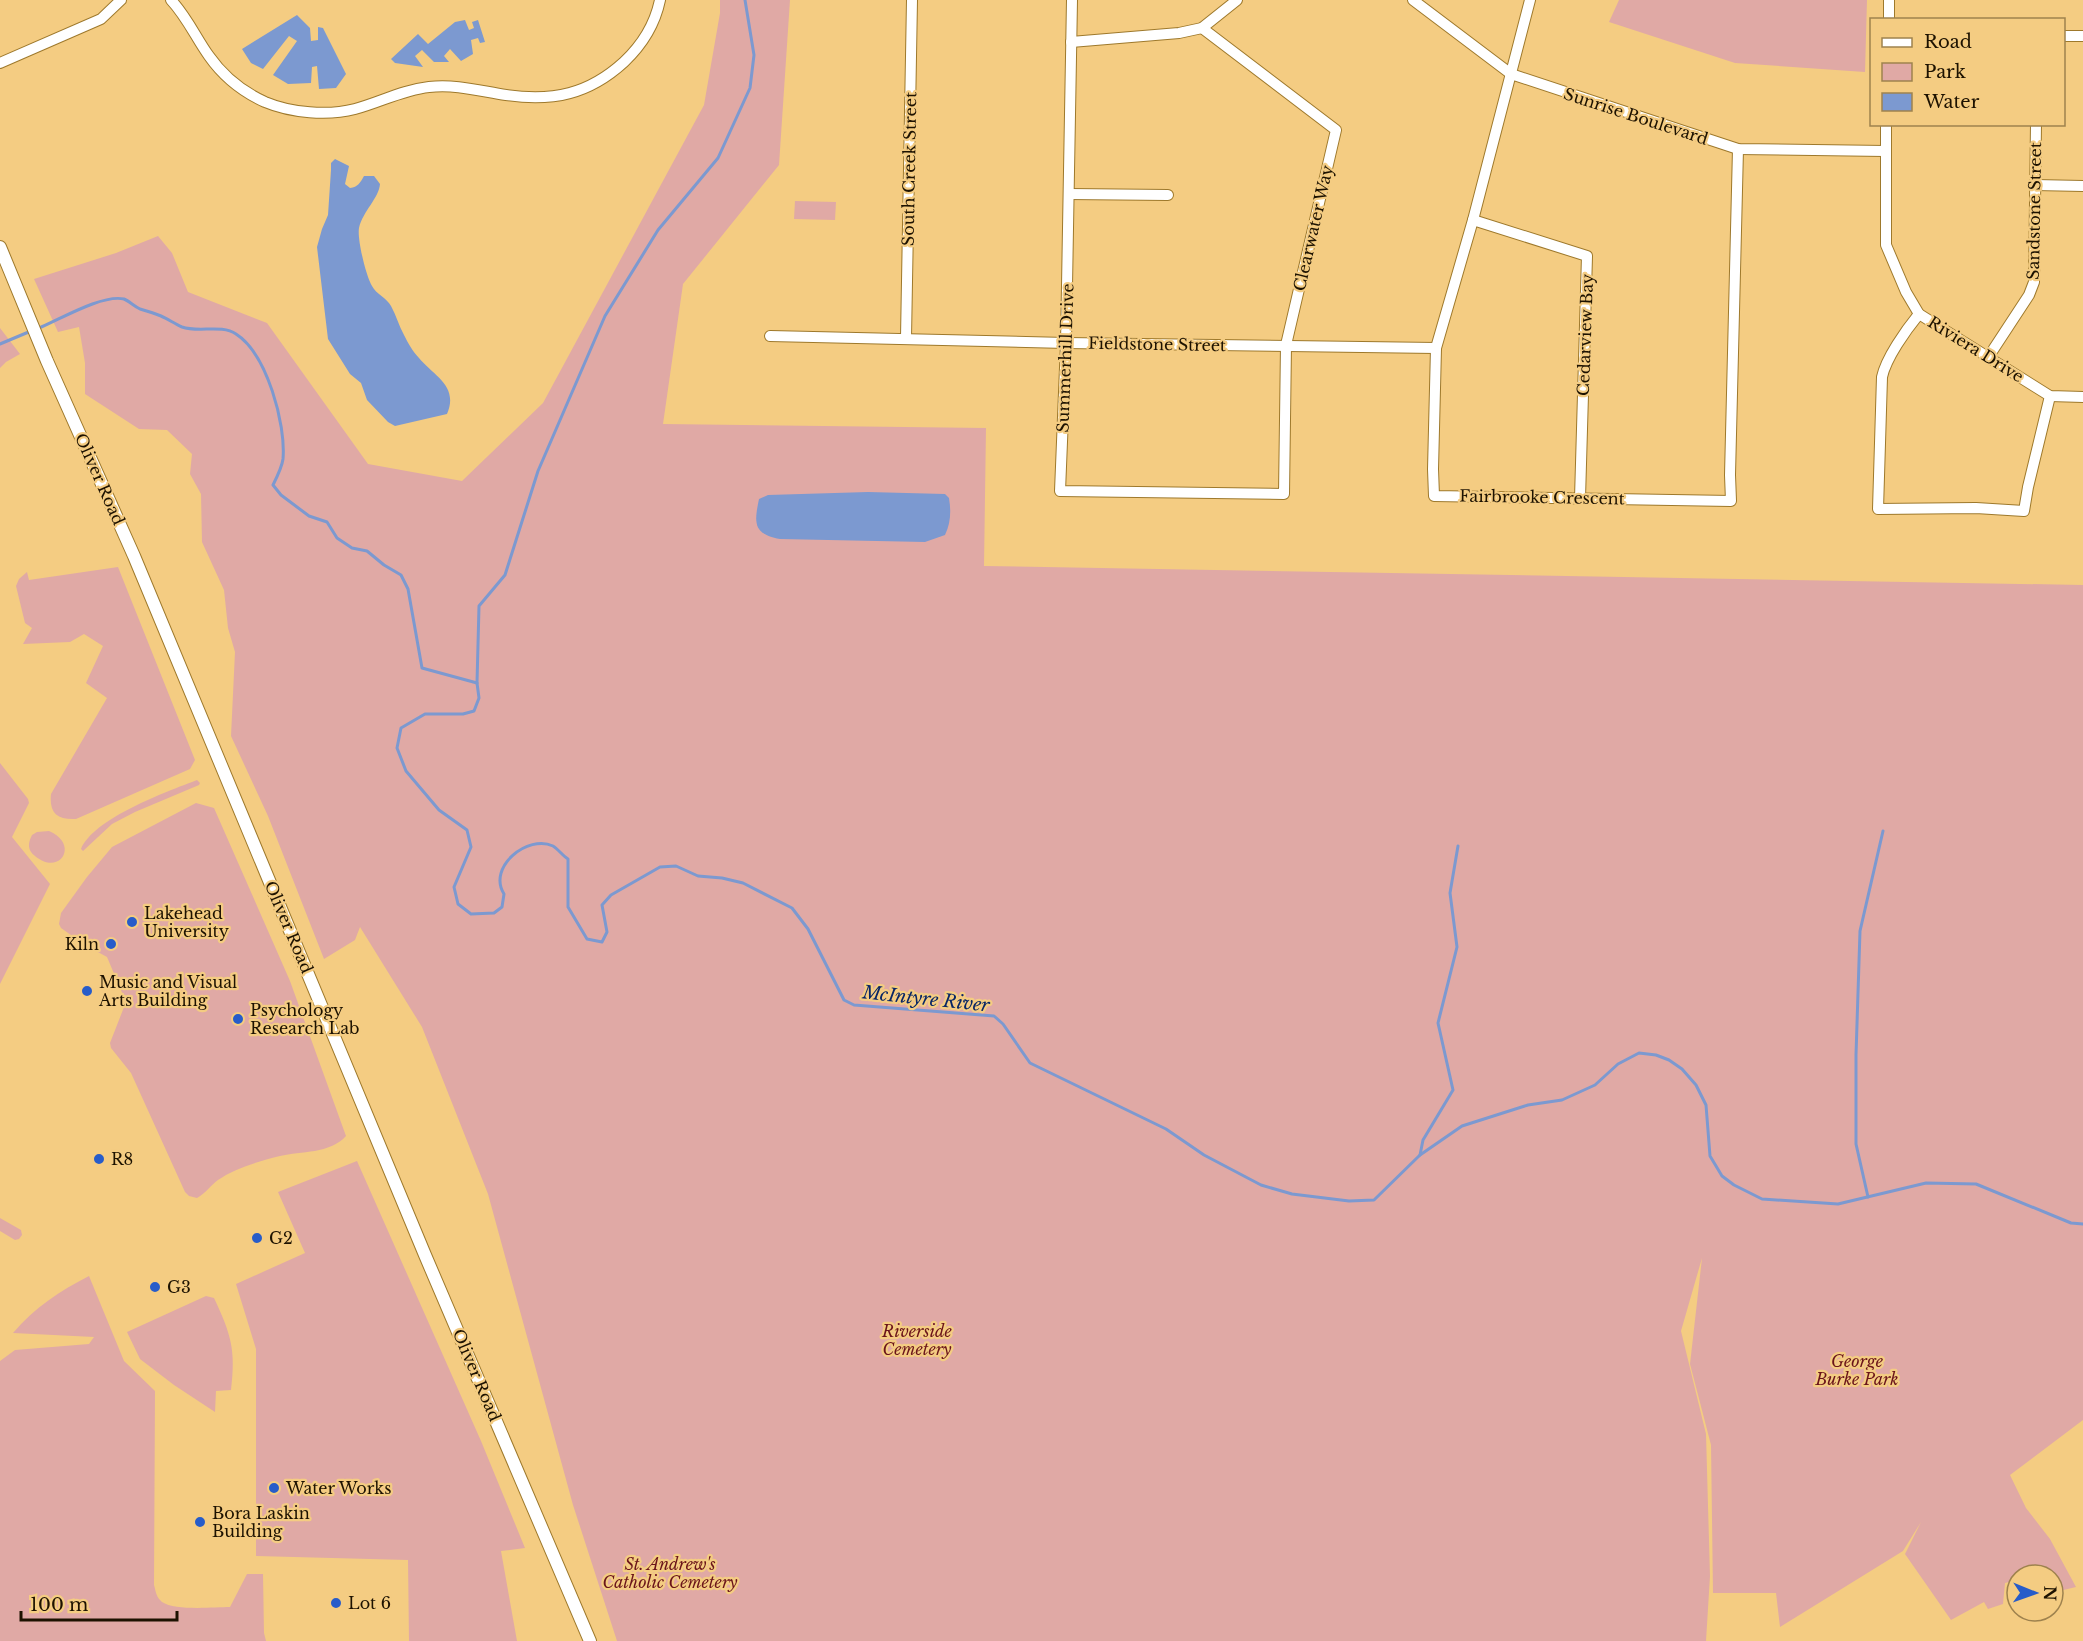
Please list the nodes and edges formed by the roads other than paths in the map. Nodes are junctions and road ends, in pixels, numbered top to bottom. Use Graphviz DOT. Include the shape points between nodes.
graph roads {
  1 [pos="121,0"];
  2 [pos="171,0"];
  3 [pos="660,0"];
  4 [pos="912,0"];
  5 [pos="1072,0"];
  6 [pos="1237,0"];
  7 [pos="1413,0"];
  8 [pos="1530,0"];
  9 [pos="1889,0"];
  10 [pos="1889,18"];
  11 [pos="1202,28"];
  12 [pos="2065,36"];
  13 [pos="2083,36"];
  14 [pos="1071,42"];
  15 [pos="0,63"];
  16 [pos="1511,74"];
  17 [pos="1886,126"];
  18 [pos="2036,126"];
  19 [pos="1738,149"];
  20 [pos="1885,150"];
  21 [pos="2035,185"];
  22 [pos="2083,186"];
  23 [pos="1068,194"];
  24 [pos="1168,195"];
  25 [pos="1473,220"];
  26 [pos="0,247"];
  27 [pos="1919,315"];
  28 [pos="770,336"];
  29 [pos="906,338"];
  30 [pos="1066,343"];
  31 [pos="1286,345"];
  32 [pos="1436,348"];
  33 [pos="1989,356"];
  34 [pos="2050,396"];
  35 [pos="2083,397"];
  36 [pos="1284,494"];
  37 [pos="1580,498"];
  38 [pos="590,1641"];
  1 -- 15 [label="street" via="101,20"];
  2 -- 3 [label="street" via="215,64 241,88 289,109 336,112 431,87 454,86 546,98 580,90 599,82 631,55 651,28"];
  4 -- 29 [label="street, South Creek Street"];
  5 -- 14 [label="street, Summerhill Drive"];
  6 -- 11 [label="street"];
  7 -- 16 [label="street, Sunrise Boulevard"];
  8 -- 16 [label="street, Fairbrooke Crescent"];
  9 -- 10 [label="street"];
  11 -- 14 [label="street"];
  11 -- 31 [label="street, Clearwater Way" via="1336,130"];
  12 -- 13 [label="street"];
  14 -- 23 [label="street, Summerhill Drive"];
  16 -- 19 [label="street, Sunrise Boulevard"];
  16 -- 25 [label="street, Fairbrooke Crescent"];
  17 -- 20 [label="street, Riviera Drive"];
  18 -- 21 [label="street, Sandstone Street"];
  19 -- 20 [label="street, Sunrise Boulevard"];
  19 -- 37 [label="street, Fairbrooke Crescent" via="1731,501"];
  20 -- 27 [label="street, Riviera Drive" via="1886,244"];
  21 -- 22 [label="street"];
  21 -- 33 [label="street, Sandstone Street" via="2034,282"];
  23 -- 24 [label="street"];
  23 -- 30 [label="street, Summerhill Drive"];
  25 -- 32 [label="street, Fairbrooke Crescent"];
  25 -- 37 [label="street, Cedarview Bay" via="1587,256"];
  26 -- 38 [label="main road, Oliver Road" via="139,567"];
  27 -- 33 [label="street, Riviera Drive"];
  27 -- 34 [label="street" via="1882,377 1878,509 2024,511"];
  28 -- 29 [label="street, Fieldstone Street"];
  29 -- 30 [label="street, Fieldstone Street"];
  30 -- 31 [label="street, Fieldstone Street"];
  30 -- 36 [label="street, Summerhill Drive" via="1060,491"];
  31 -- 32 [label="street, Fieldstone Street"];
  31 -- 36 [label="street, Clearwater Way"];
  32 -- 37 [label="street, Fairbrooke Crescent" via="1434,496"];
  33 -- 34 [label="street, Riviera Drive"];
  34 -- 35 [label="street"];
}
